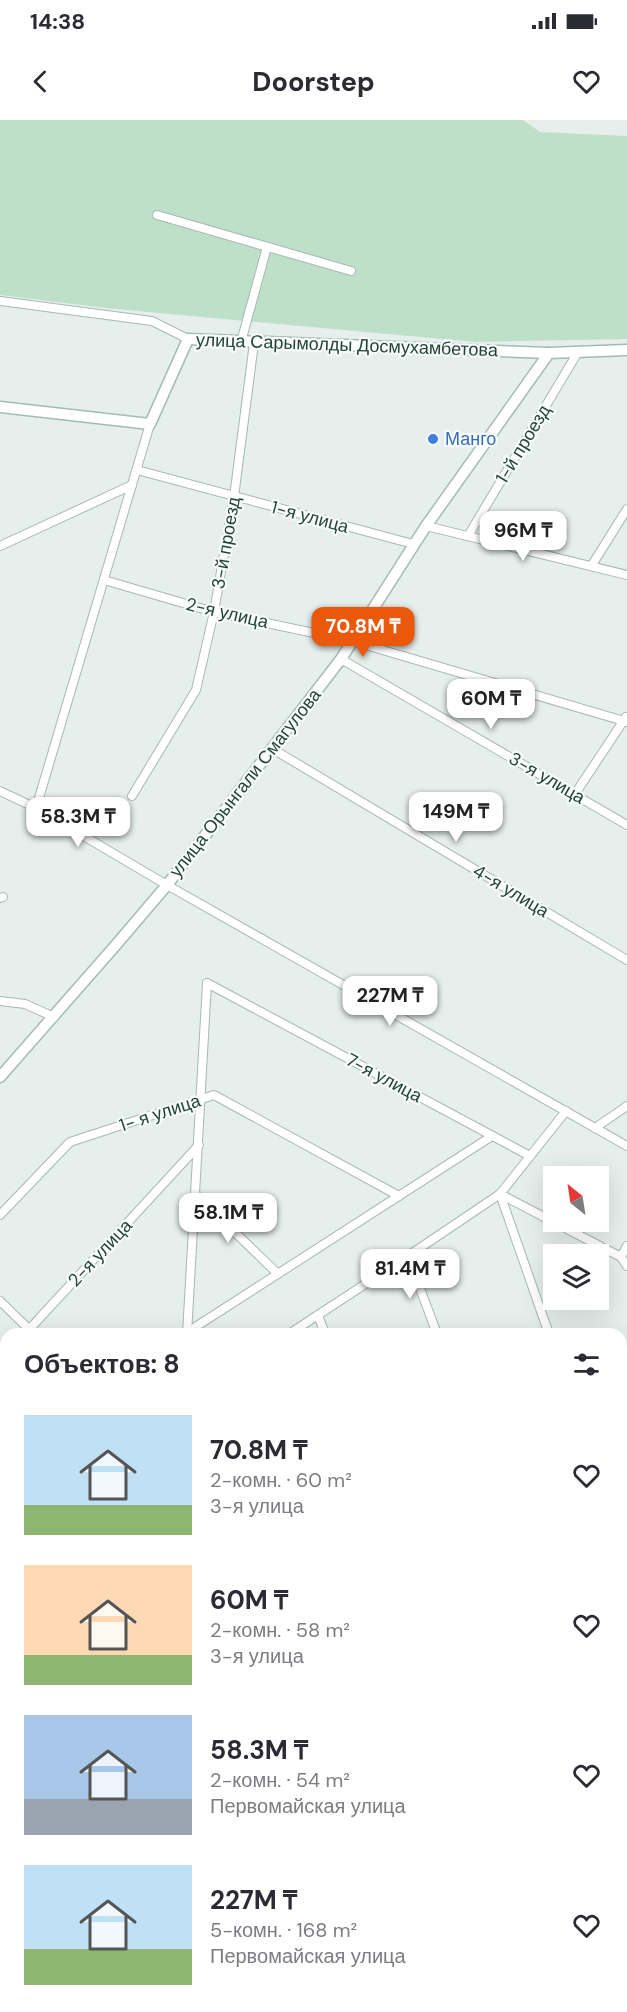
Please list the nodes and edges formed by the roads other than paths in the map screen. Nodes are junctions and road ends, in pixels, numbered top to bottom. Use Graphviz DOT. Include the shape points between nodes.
graph roads {
  1 [pos="157,215"];
  2 [pos="267,247"];
  3 [pos="351,271"];
  4 [pos="0,301"];
  5 [pos="188,339"];
  6 [pos="241,342"];
  7 [pos="254,343"];
  8 [pos="627,350"];
  9 [pos="578,352"];
  10 [pos="549,353"];
  11 [pos="0,407"];
  12 [pos="150,424"];
  13 [pos="136,470"];
  14 [pos="132,485"];
  15 [pos="234,497"];
  16 [pos="627,509"];
  17 [pos="426,526"];
  18 [pos="468,536"];
  19 [pos="413,544"];
  20 [pos="0,546"];
  21 [pos="592,565"];
  22 [pos="627,575"];
  23 [pos="104,580"];
  24 [pos="214,612"];
  25 [pos="352,641"];
  26 [pos="341,659"];
  27 [pos="626,720"];
  28 [pos="271,748"];
  29 [pos="0,791"];
  30 [pos="575,794"];
  31 [pos="132,796"];
  32 [pos="36,808"];
  33 [pos="627,825"];
  34 [pos="166,885"];
  35 [pos="627,960"];
  36 [pos="0,1001"];
  37 [pos="54,1017"];
  38 [pos="0,1077"];
  39 [pos="202,1100"];
  40 [pos="627,1106"];
  41 [pos="566,1111"];
  42 [pos="596,1128"];
  43 [pos="492,1136"];
  44 [pos="199,1145"];
  45 [pos="627,1146"];
  46 [pos="530,1156"];
  47 [pos="500,1194"];
  48 [pos="196,1195"];
  49 [pos="399,1196"];
  50 [pos="0,1215"];
  51 [pos="627,1246"];
  52 [pos="408,1256"];
  53 [pos="621,1257"];
  54 [pos="627,1266"];
  55 [pos="278,1274"];
  56 [pos="0,1302"];
  57 [pos="318,1315"];
  58 [pos="25,1328"];
  59 [pos="33,1328"];
  60 [pos="187,1328"];
  61 [pos="195,1328"];
  62 [pos="298,1328"];
  63 [pos="323,1328"];
  64 [pos="435,1328"];
  65 [pos="547,1328"];
  1 -- 2 [label="street"];
  2 -- 3 [label="street"];
  2 -- 6 [label="street"];
  4 -- 5 [label="street, улица Сарымолды Досмухамбетова" via="152,321"];
  5 -- 6 [label="main road, улица Сарымолды Досмухамбетова"];
  5 -- 12 [label="main road"];
  6 -- 7 [label="main road, улица Сарымолды Досмухамбетова"];
  7 -- 10 [label="main road, улица Сарымолды Досмухамбетова"];
  7 -- 15 [label="street, 3-й проезд"];
  8 -- 9 [label="main road, улица Сарымолды Досмухамбетова"];
  9 -- 10 [label="main road, улица Сарымолды Досмухамбетова"];
  9 -- 18 [label="street, 1-й проезд"];
  10 -- 17 [label="main road, улица Орынгали Смагулова"];
  11 -- 12 [label="main road"];
  12 -- 13 [label="street"];
  13 -- 14 [label="street"];
  13 -- 15 [label="street, 1-я улица"];
  14 -- 20 [label="street"];
  14 -- 23 [label="street"];
  15 -- 19 [label="street, 1-я улица"];
  15 -- 24 [label="street, 3-й проезд"];
  16 -- 21 [label="street"];
  17 -- 18 [label="street"];
  17 -- 19 [label="main road, улица Орынгали Смагулова"];
  18 -- 21 [label="street"];
  19 -- 25 [label="main road, улица Орынгали Смагулова"];
  21 -- 22 [label="street"];
  23 -- 24 [label="street, 2-я улица"];
  23 -- 32 [label="street"];
  24 -- 25 [label="street, 2-я улица"];
  24 -- 31 [label="street, 3-й проезд" via="196,690"];
  25 -- 26 [label="main road, улица Орынгали Смагулова"];
  25 -- 27 [label="street, 2-я улица"];
  26 -- 28 [label="main road, улица Орынгали Смагулова"];
  26 -- 30 [label="street, 3-я улица"];
  27 -- 30 [label="street"];
  28 -- 34 [label="main road, улица Орынгали Смагулова"];
  28 -- 35 [label="street, 4-я улица"];
  29 -- 32 [label="street"];
  30 -- 33 [label="street, 3-я улица"];
  32 -- 34 [label="street"];
  34 -- 37 [label="main road, улица Орынгали Смагулова"];
  34 -- 41 [label="street"];
  36 -- 37 [label="street" via="25,1004"];
  37 -- 38 [label="main road, улица Орынгали Смагулова"];
  39 -- 43 [label="street, 7-я улица" via="207,984"];
  39 -- 44 [label="street"];
  39 -- 49 [label="street, 1- я улица" via="214,1095"];
  39 -- 50 [label="street, 1- я улица" via="70,1142"];
  40 -- 42 [label="street"];
  41 -- 42 [label="street"];
  41 -- 46 [label="street"];
  42 -- 45 [label="street"];
  43 -- 46 [label="street, 7-я улица"];
  43 -- 49 [label="street"];
  44 -- 48 [label="street"];
  44 -- 59 [label="street, 2-я улица"];
  46 -- 47 [label="street"];
  47 -- 52 [label="street"];
  47 -- 53 [label="street"];
  47 -- 65 [label="street"];
  48 -- 55 [label="street"];
  48 -- 60 [label="street"];
  49 -- 55 [label="street"];
  51 -- 53 [label="street"];
  52 -- 57 [label="street"];
  52 -- 64 [label="street"];
  53 -- 54 [label="street"];
  55 -- 61 [label="street"];
  56 -- 58 [label="street"];
  57 -- 62 [label="street"];
  57 -- 63 [label="street"];
}
